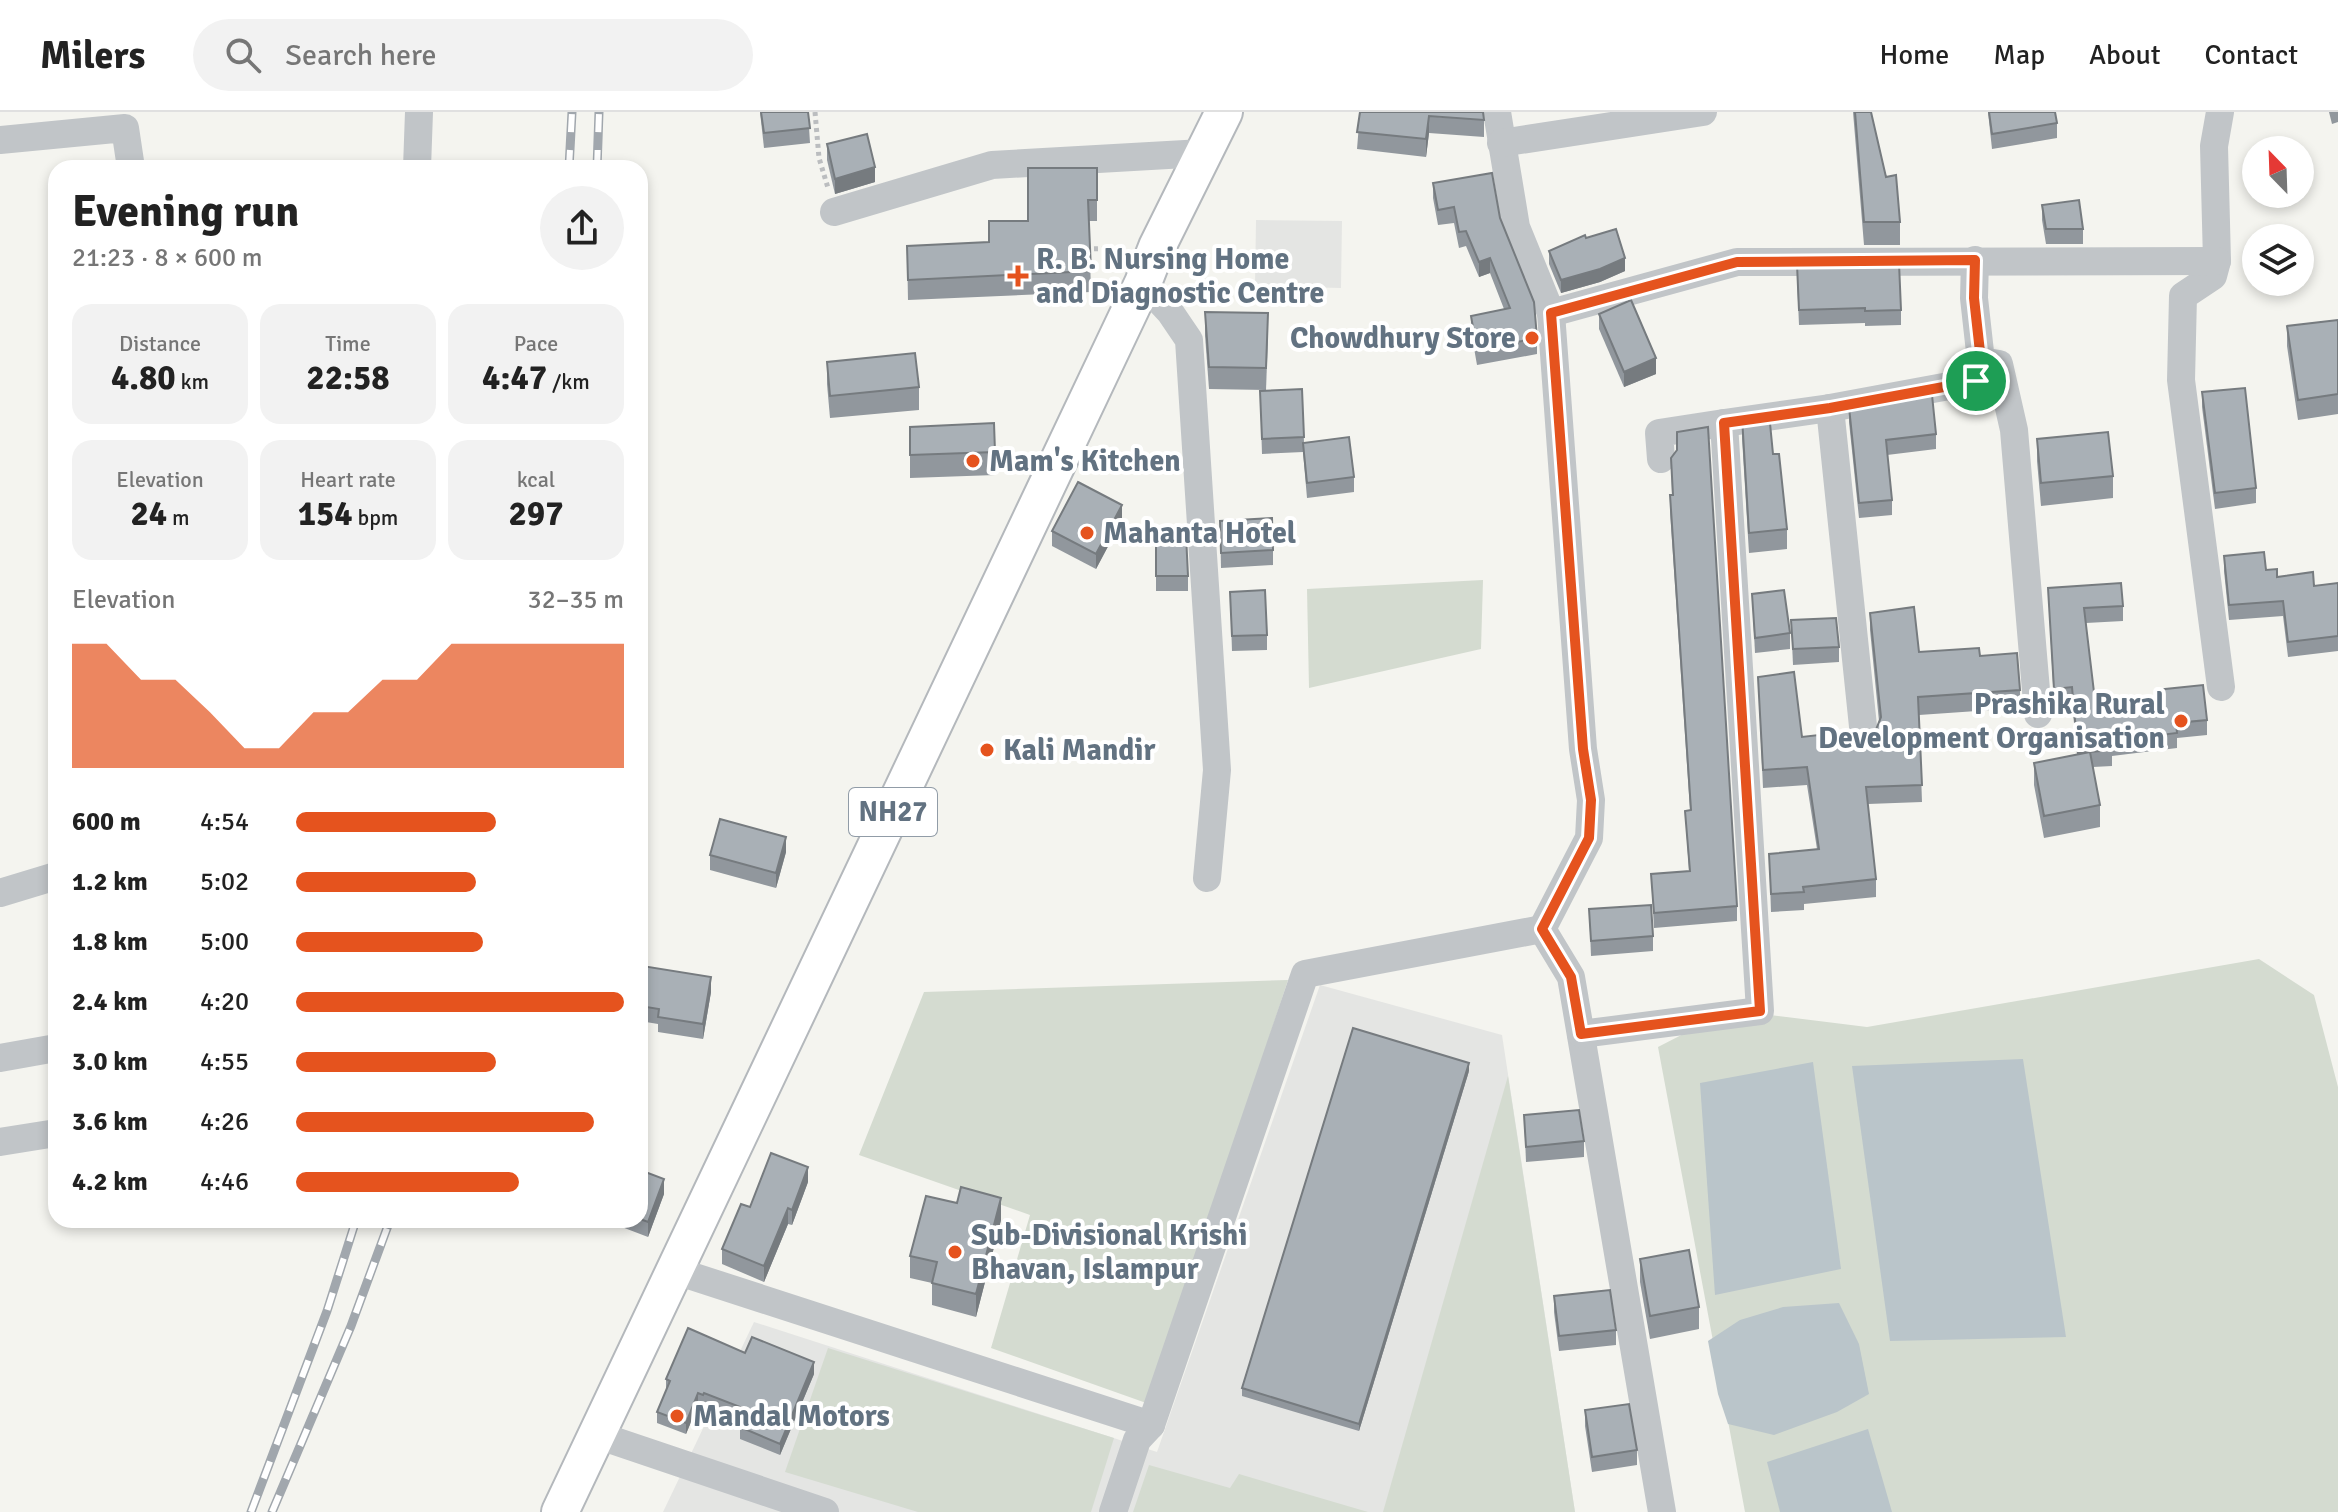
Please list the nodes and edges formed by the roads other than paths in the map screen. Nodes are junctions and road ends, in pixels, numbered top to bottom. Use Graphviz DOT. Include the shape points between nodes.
graph roads {
  1 [pos="419,112"];
  2 [pos="1224,112"];
  3 [pos="1497,112"];
  4 [pos="1703,112"];
  5 [pos="2220,112"];
  6 [pos="124,120"];
  7 [pos="0,140"];
  8 [pos="1501,143"];
  9 [pos="1203,153"];
  10 [pos="130,160"];
  11 [pos="417,160"];
  12 [pos="834,212"];
  13 [pos="1975,260"];
  14 [pos="2217,261"];
  15 [pos="1143,283"];
  16 [pos="1551,313"];
  17 [pos="1981,361"];
  18 [pos="1830,408"];
  19 [pos="1724,423"];
  20 [pos="1661,459"];
  21 [pos="2221,687"];
  22 [pos="2038,714"];
  23 [pos="1864,736"];
  24 [pos="48,878"];
  25 [pos="1207,878"];
  26 [pos="0,893"];
  27 [pos="1542,929"];
  28 [pos="1581,1034"];
  29 [pos="48,1049"];
  30 [pos="0,1058"];
  31 [pos="48,1134"];
  32 [pos="0,1142"];
  33 [pos="676,1271"];
  34 [pos="1151,1425"];
  35 [pos="597,1435"];
  36 [pos="560,1512"];
  37 [pos="825,1512"];
  38 [pos="1113,1512"];
  39 [pos="1662,1512"];
  1 -- 11 [label="street"];
  2 -- 9 [label="main road, NH27"];
  3 -- 8 [label="street"];
  4 -- 8 [label="street"];
  5 -- 14 [label="street" via="2214,146"];
  6 -- 7 [label="street"];
  6 -- 10 [label="street"];
  8 -- 16 [label="street" via="1516,227"];
  9 -- 12 [label="street" via="992,165"];
  9 -- 15 [label="main road, NH27"];
  13 -- 14 [label="street"];
  13 -- 16 [label="street" via="1737,262"];
  13 -- 17 [label="street"];
  14 -- 21 [label="street" via="2213,276 2183,296 2181,380"];
  15 -- 25 [label="street" via="1189,340 1217,770"];
  15 -- 33 [label="main road, NH27"];
  16 -- 27 [label="street" via="1591,800 1589,838"];
  17 -- 18 [label="street" via="1976,381"];
  17 -- 22 [label="street" via="1999,364 2014,430"];
  18 -- 19 [label="street"];
  18 -- 23 [label="street"];
  19 -- 20 [label="street" via="1659,433"];
  19 -- 28 [label="street" via="1760,1011"];
  24 -- 26 [label="street"];
  27 -- 28 [label="street" via="1571,977"];
  27 -- 34 [label="street" via="1305,974"];
  28 -- 39 [label="street"];
  29 -- 30 [label="street"];
  31 -- 32 [label="street"];
  33 -- 34 [label="street"];
  33 -- 35 [label="main road, NH27"];
  34 -- 38 [label="street" via="1137,1440"];
  35 -- 36 [label="main road, NH27"];
  35 -- 37 [label="street"];
}
